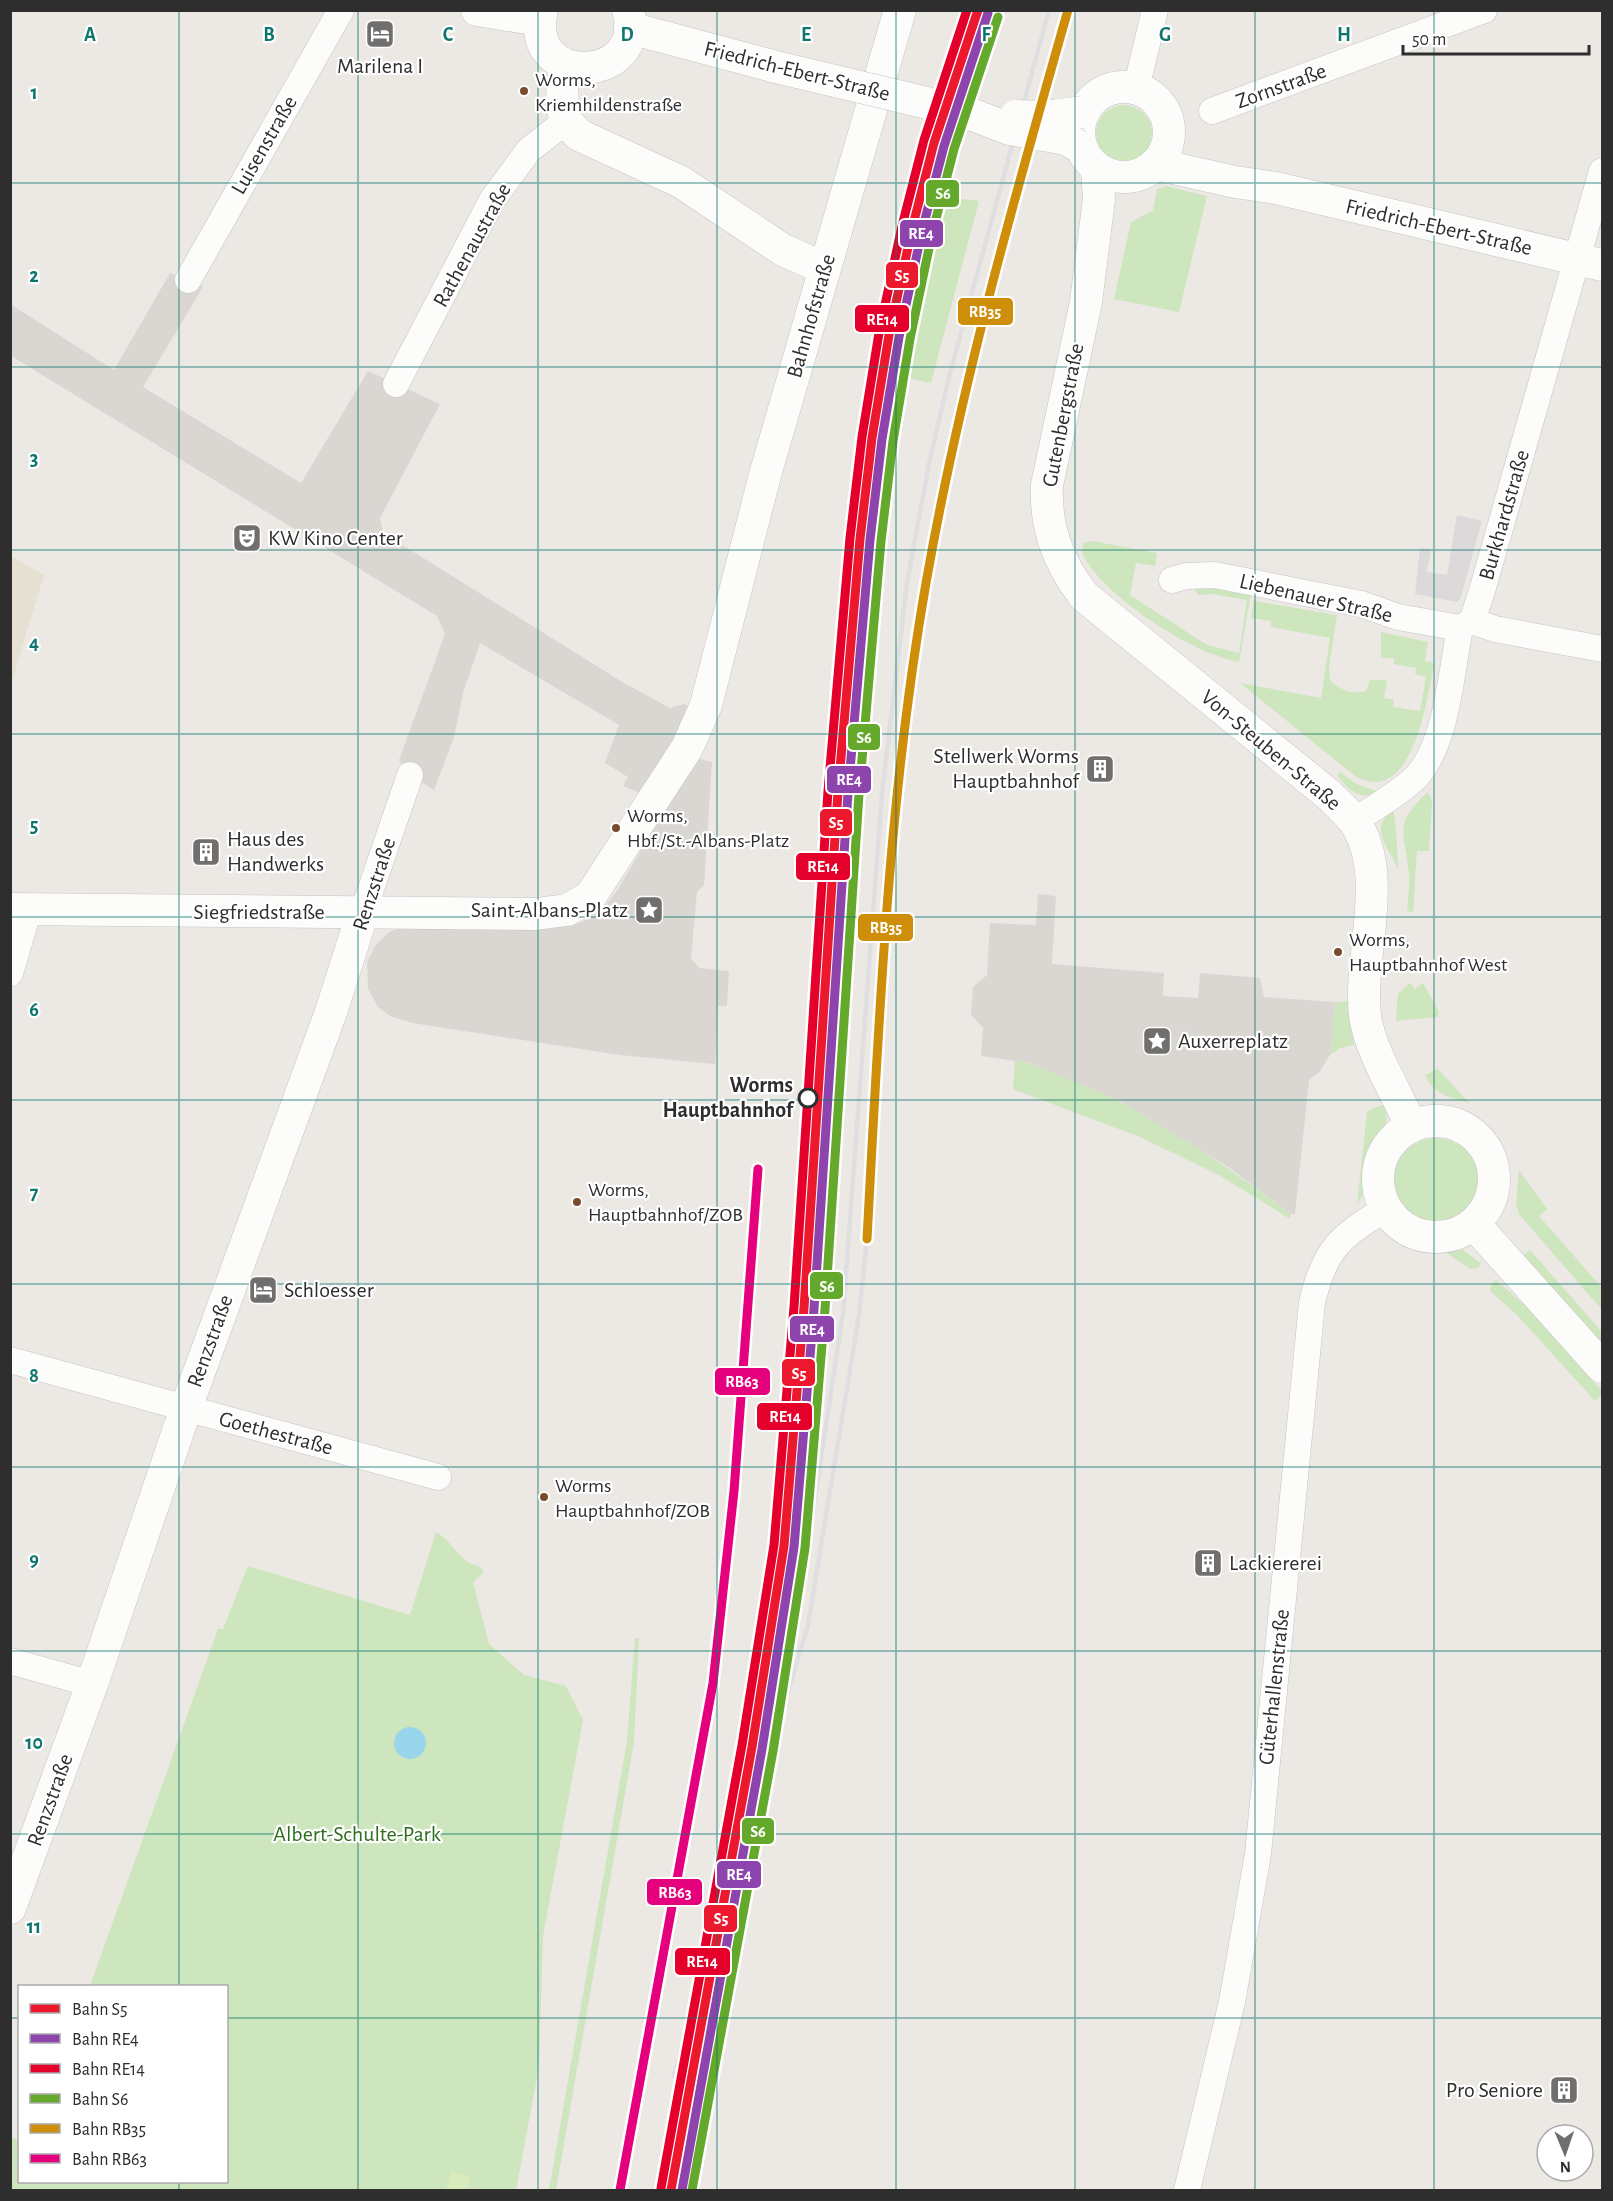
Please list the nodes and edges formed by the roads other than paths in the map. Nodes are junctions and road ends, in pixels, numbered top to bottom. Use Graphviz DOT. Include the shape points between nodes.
graph roads {
  1 [pos="341,10"];
  2 [pos="477,10"];
  3 [pos="900,10"];
  4 [pos="1155,10"];
  5 [pos="1484,10"];
  6 [pos="541,15"];
  7 [pos="629,19"];
  8 [pos="566,66"];
  9 [pos="1136,89"];
  10 [pos="1212,111"];
  11 [pos="965,112"];
  12 [pos="1084,112"];
  13 [pos="566,121"];
  14 [pos="1086,156"];
  15 [pos="1151,160"];
  16 [pos="1602,171"];
  17 [pos="1590,262"];
  18 [pos="824,268"];
  19 [pos="188,280"];
  20 [pos="1086,302"];
  21 [pos="396,384"];
  22 [pos="1050,530"];
  23 [pos="1172,580"];
  24 [pos="725,623"];
  25 [pos="1466,625"];
  26 [pos="1602,649"];
  27 [pos="411,775"];
  28 [pos="1354,821"];
  29 [pos="20,909"];
  30 [pos="363,912"];
  31 [pos="10,973"];
  32 [pos="1411,1125"];
  33 [pos="1385,1209"];
  34 [pos="1474,1224"];
  35 [pos="10,1360"];
  36 [pos="1602,1367"];
  37 [pos="186,1408"];
  38 [pos="438,1478"];
  39 [pos="10,1661"];
  40 [pos="92,1684"];
  41 [pos="11,1906"];
  42 [pos="1187,2190"];
  1 -- 19 [label="street, Luisenstraße"];
  2 -- 6 [label="street"];
  3 -- 18 [label="street, Bahnhofstraße"];
  4 -- 9 [label="street"];
  5 -- 10 [label="street, Zornstraße"];
  6 -- 8 [label="street" via="544,44"];
  7 -- 8 [label="street" via="625,45 611,61 589,69"];
  7 -- 11 [label="street, Friedrich-Ebert-Straße, bridge" via="776,67"];
  8 -- 13 [label="street" via="562,97"];
  9 -- 12 [label="street" via="1108,90"];
  9 -- 15 [label="street" via="1152,98 1167,120"];
  11 -- 12 [label="street, Friedrich-Ebert-Straße, bridge" via="1044,117"];
  11 -- 14 [label="street, Friedrich-Ebert-Straße, bridge" via="1010,129 1066,139"];
  12 -- 14 [label="street" via="1079,137"];
  13 -- 18 [label="street" via="579,135 681,182 783,250"];
  13 -- 21 [label="street, Rathenaustraße" via="529,150 492,200"];
  14 -- 15 [label="street" via="1113,176"];
  14 -- 20 [label="street, Gutenbergstraße" via="1099,199"];
  15 -- 17 [label="street, Friedrich-Ebert-Straße"];
  15 -- 20 [label="street, Gutenbergstraße" via="1121,198"];
  16 -- 17 [label="street, Burkhardstraße"];
  17 -- 25 [label="street, Burkhardstraße"];
  18 -- 24 [label="street, Bahnhofstraße"];
  20 -- 22 [label="street, Gutenbergstraße" via="1047,485"];
  22 -- 28 [label="street, Von-Steuben-Straße" via="1063,565 1084,596 1329,795"];
  23 -- 25 [label="street, Liebenauer Straße" via="1215,575 1361,604 1398,617"];
  24 -- 30 [label="street, Siegfriedstraße" via="706,705 687,748 590,897 567,910 537,914"];
  25 -- 26 [label="street, Liebenauer Straße"];
  25 -- 28 [label="street, Burkhardstraße" via="1430,758 1405,787"];
  27 -- 30 [label="street, Renzstraße"];
  28 -- 32 [label="street, Von-Steuben-Straße" via="1371,869 1365,1018"];
  29 -- 30 [label="street, Siegfriedstraße"];
  29 -- 31 [label="street"];
  30 -- 37 [label="street, Renzstraße"];
  32 -- 33 [label="street" via="1393,1139 1381,1157 1378,1189"];
  32 -- 34 [label="street" via="1432,1121 1454,1124 1474,1135 1488,1152 1494,1185 1488,1206"];
  33 -- 34 [label="street" via="1400,1226 1432,1238 1454,1235"];
  33 -- 42 [label="street, Güterhallenstraße" via="1353,1230 1326,1257 1312,1303 1258,1854 1232,2002"];
  34 -- 36 [label="street"];
  35 -- 37 [label="street, Goethestraße"];
  37 -- 38 [label="street, Goethestraße"];
  37 -- 40 [label="street, Renzstraße"];
  39 -- 40 [label="street"];
  40 -- 41 [label="street, Renzstraße"];
}
